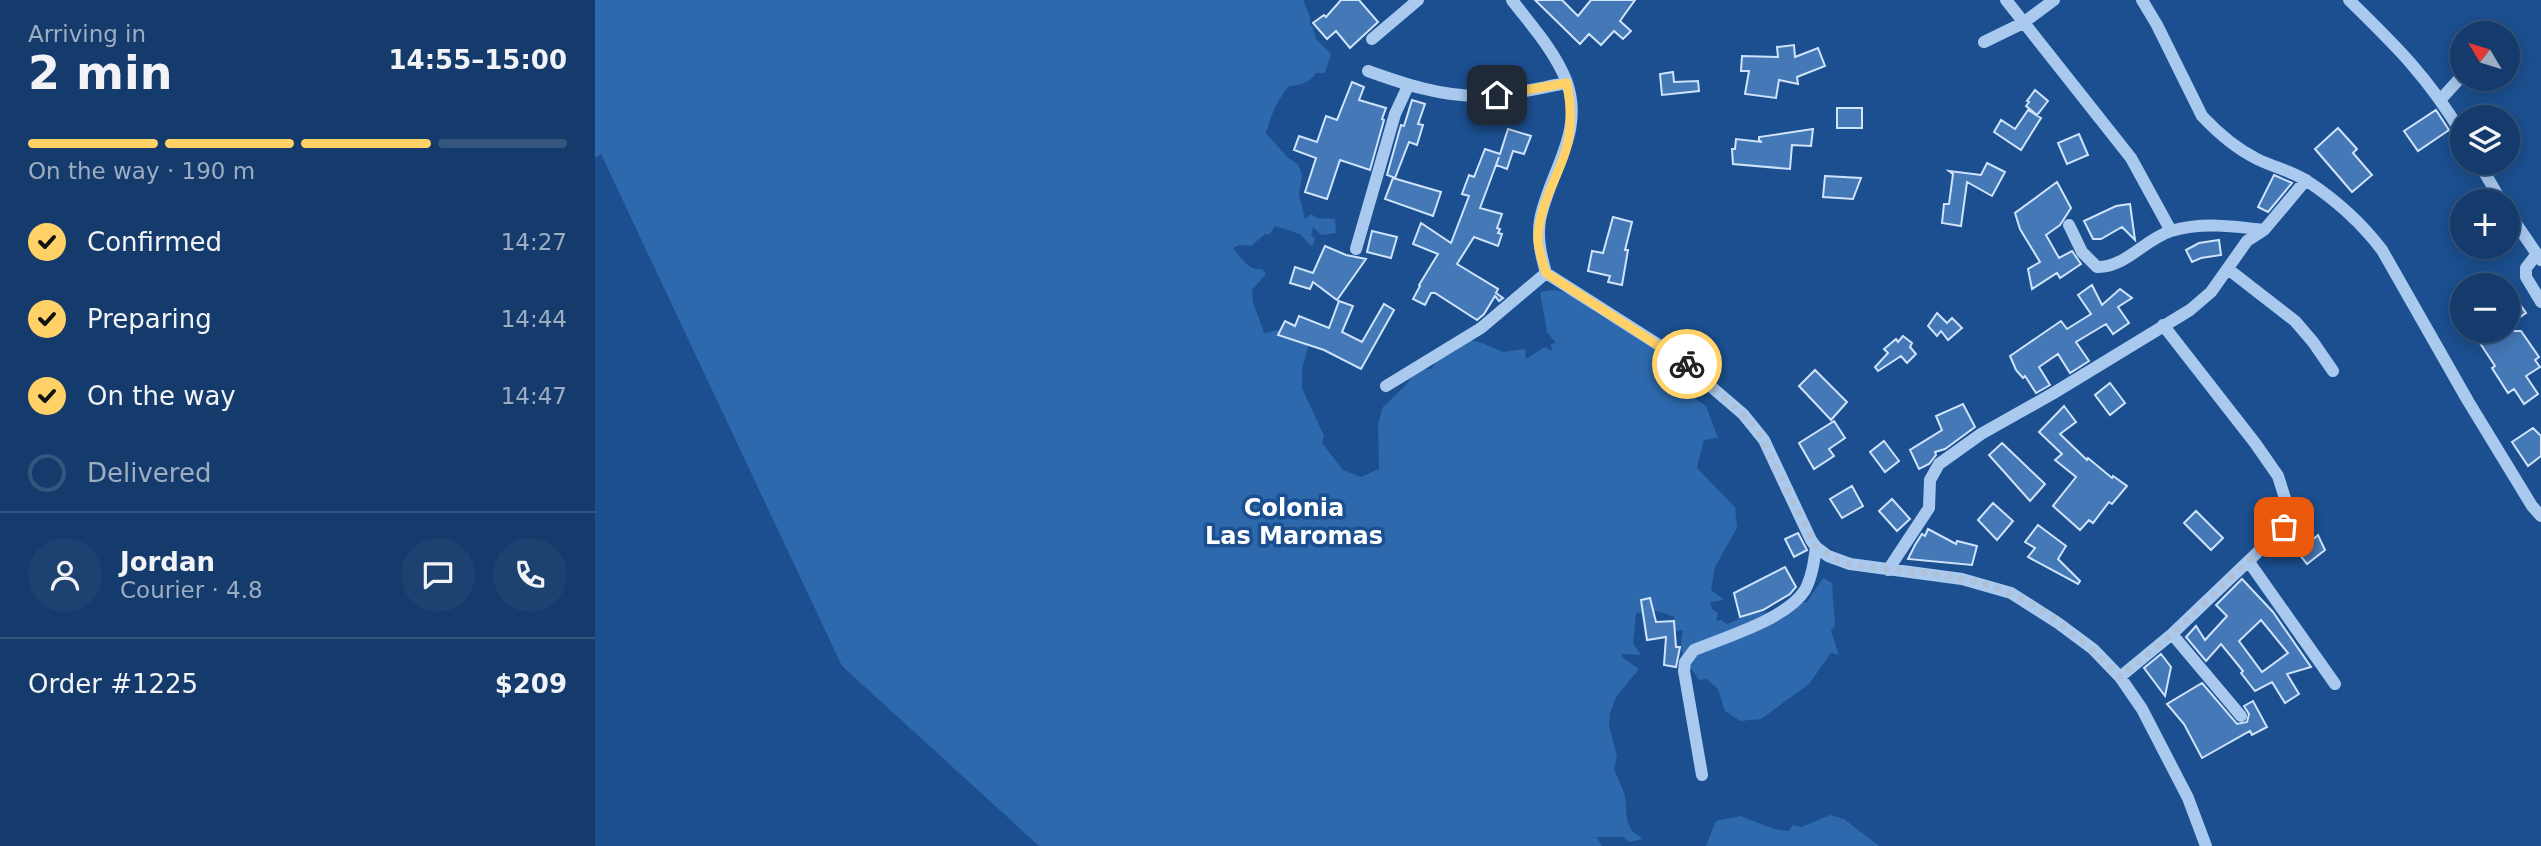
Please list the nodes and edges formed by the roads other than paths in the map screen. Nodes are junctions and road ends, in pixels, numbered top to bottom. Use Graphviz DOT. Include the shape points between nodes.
graph roads {
  1 [pos="1418,0"];
  2 [pos="1512,0"];
  3 [pos="2005,0"];
  4 [pos="2054,0"];
  5 [pos="2142,0"];
  6 [pos="2349,0"];
  7 [pos="2024,23"];
  8 [pos="1372,39"];
  9 [pos="1984,42"];
  10 [pos="1368,71"];
  11 [pos="1567,83"];
  12 [pos="1408,86"];
  13 [pos="2450,89"];
  14 [pos="2441,99"];
  15 [pos="2450,114"];
  16 [pos="2306,180"];
  17 [pos="2069,225"];
  18 [pos="2520,229"];
  19 [pos="2264,230"];
  20 [pos="2171,231"];
  21 [pos="1356,249"];
  22 [pos="2539,257"];
  23 [pos="2228,269"];
  24 [pos="1546,273"];
  25 [pos="2541,302"];
  26 [pos="2162,326"];
  27 [pos="2333,371"];
  28 [pos="1386,386"];
  29 [pos="2541,516"];
  30 [pos="1816,547"];
  31 [pos="2249,562"];
  32 [pos="1888,569"];
  33 [pos="2172,634"];
  34 [pos="2120,677"];
  35 [pos="2335,684"];
  36 [pos="2241,716"];
  37 [pos="1702,775"];
  38 [pos="2206,846"];
  1 -- 8 [label="street"];
  2 -- 11 [label="street"];
  3 -- 7 [label="street"];
  4 -- 7 [label="street"];
  5 -- 16 [label="street" via="2208,122 2255,158"];
  6 -- 14 [label="street" via="2414,64"];
  7 -- 9 [label="street"];
  7 -- 20 [label="street" via="2131,158"];
  10 -- 12 [label="street"];
  11 -- 12 [label="street" via="1482,96"];
  11 -- 24 [label="street" via="1569,137 1540,221 1538,244"];
  12 -- 21 [label="street" via="1395,114"];
  13 -- 14 [label="street"];
  14 -- 15 [label="street"];
  16 -- 19 [label="street"];
  16 -- 29 [label="street" via="2341,205 2382,250 2468,401"];
  17 -- 20 [label="street" via="2097,267 2117,263"];
  18 -- 22 [label="street"];
  19 -- 20 [label="street" via="2229,225"];
  19 -- 23 [label="street" via="2247,240"];
  22 -- 25 [label="street" via="2526,268 2526,277"];
  23 -- 26 [label="street" via="2211,292"];
  23 -- 27 [label="street" via="2295,321"];
  24 -- 28 [label="street" via="1481,328"];
  24 -- 30 [label="street" via="1673,354 1743,415 1764,440"];
  26 -- 31 [label="street" via="2255,443 2278,476 2287,499 2284,527"];
  26 -- 32 [label="street" via="1946,458 1930,480 1929,508"];
  30 -- 32 [label="street" via="1839,561"];
  30 -- 37 [label="street" via="1811,577 1795,602 1689,655 1684,671"];
  31 -- 33 [label="street"];
  31 -- 35 [label="street"];
  32 -- 34 [label="street" via="1962,579 2011,593 2093,649"];
  33 -- 34 [label="street"];
  33 -- 36 [label="street"];
  34 -- 38 [label="street" via="2164,749"];
}
